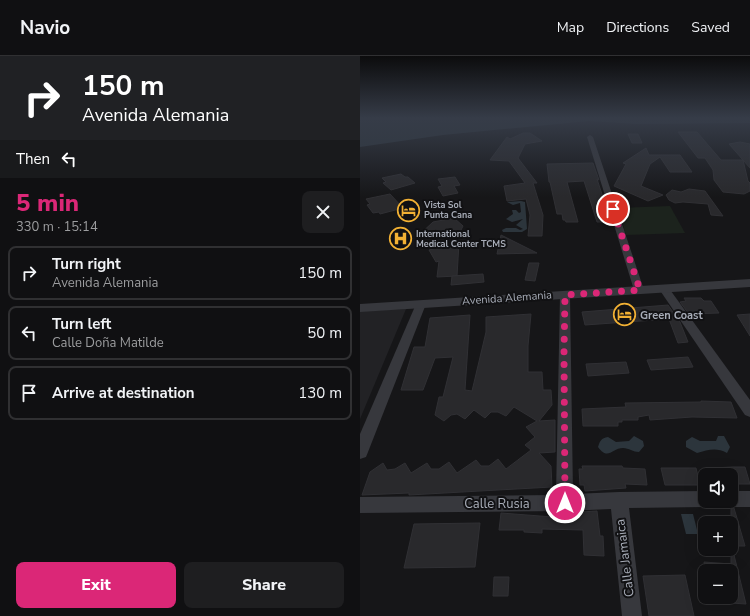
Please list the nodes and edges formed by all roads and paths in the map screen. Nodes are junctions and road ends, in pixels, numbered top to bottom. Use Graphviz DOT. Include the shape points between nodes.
graph roads {
  1 [pos="592,144"];
  2 [pos="750,283"];
  3 [pos="664,289"];
  4 [pos="640,290"];
  5 [pos="565,295"];
  6 [pos="421,304"];
  7 [pos="360,308"];
  8 [pos="750,411"];
  9 [pos="360,452"];
  10 [pos="698,499"];
  11 [pos="738,499"];
  12 [pos="750,499"];
  13 [pos="619,500"];
  14 [pos="565,503"];
  15 [pos="360,505"];
  16 [pos="632,616"];
  1 -- 4 [label="street"];
  2 -- 3 [label="street, Avenida Alemania"];
  3 -- 4 [label="street, Avenida Alemania"];
  3 -- 8 [label="street"];
  4 -- 5 [label="street, Avenida Alemania"];
  5 -- 6 [label="street, Avenida Alemania"];
  5 -- 14 [label="street"];
  6 -- 7 [label="street, Avenida Alemania"];
  6 -- 9 [label="street"];
  10 -- 13 [label="street, Calle Rusia"];
  11 -- 12 [label="street"];
  13 -- 14 [label="street, Calle Rusia"];
  13 -- 16 [label="street, Calle Jamaica"];
  14 -- 15 [label="street, Calle Rusia"];
}
